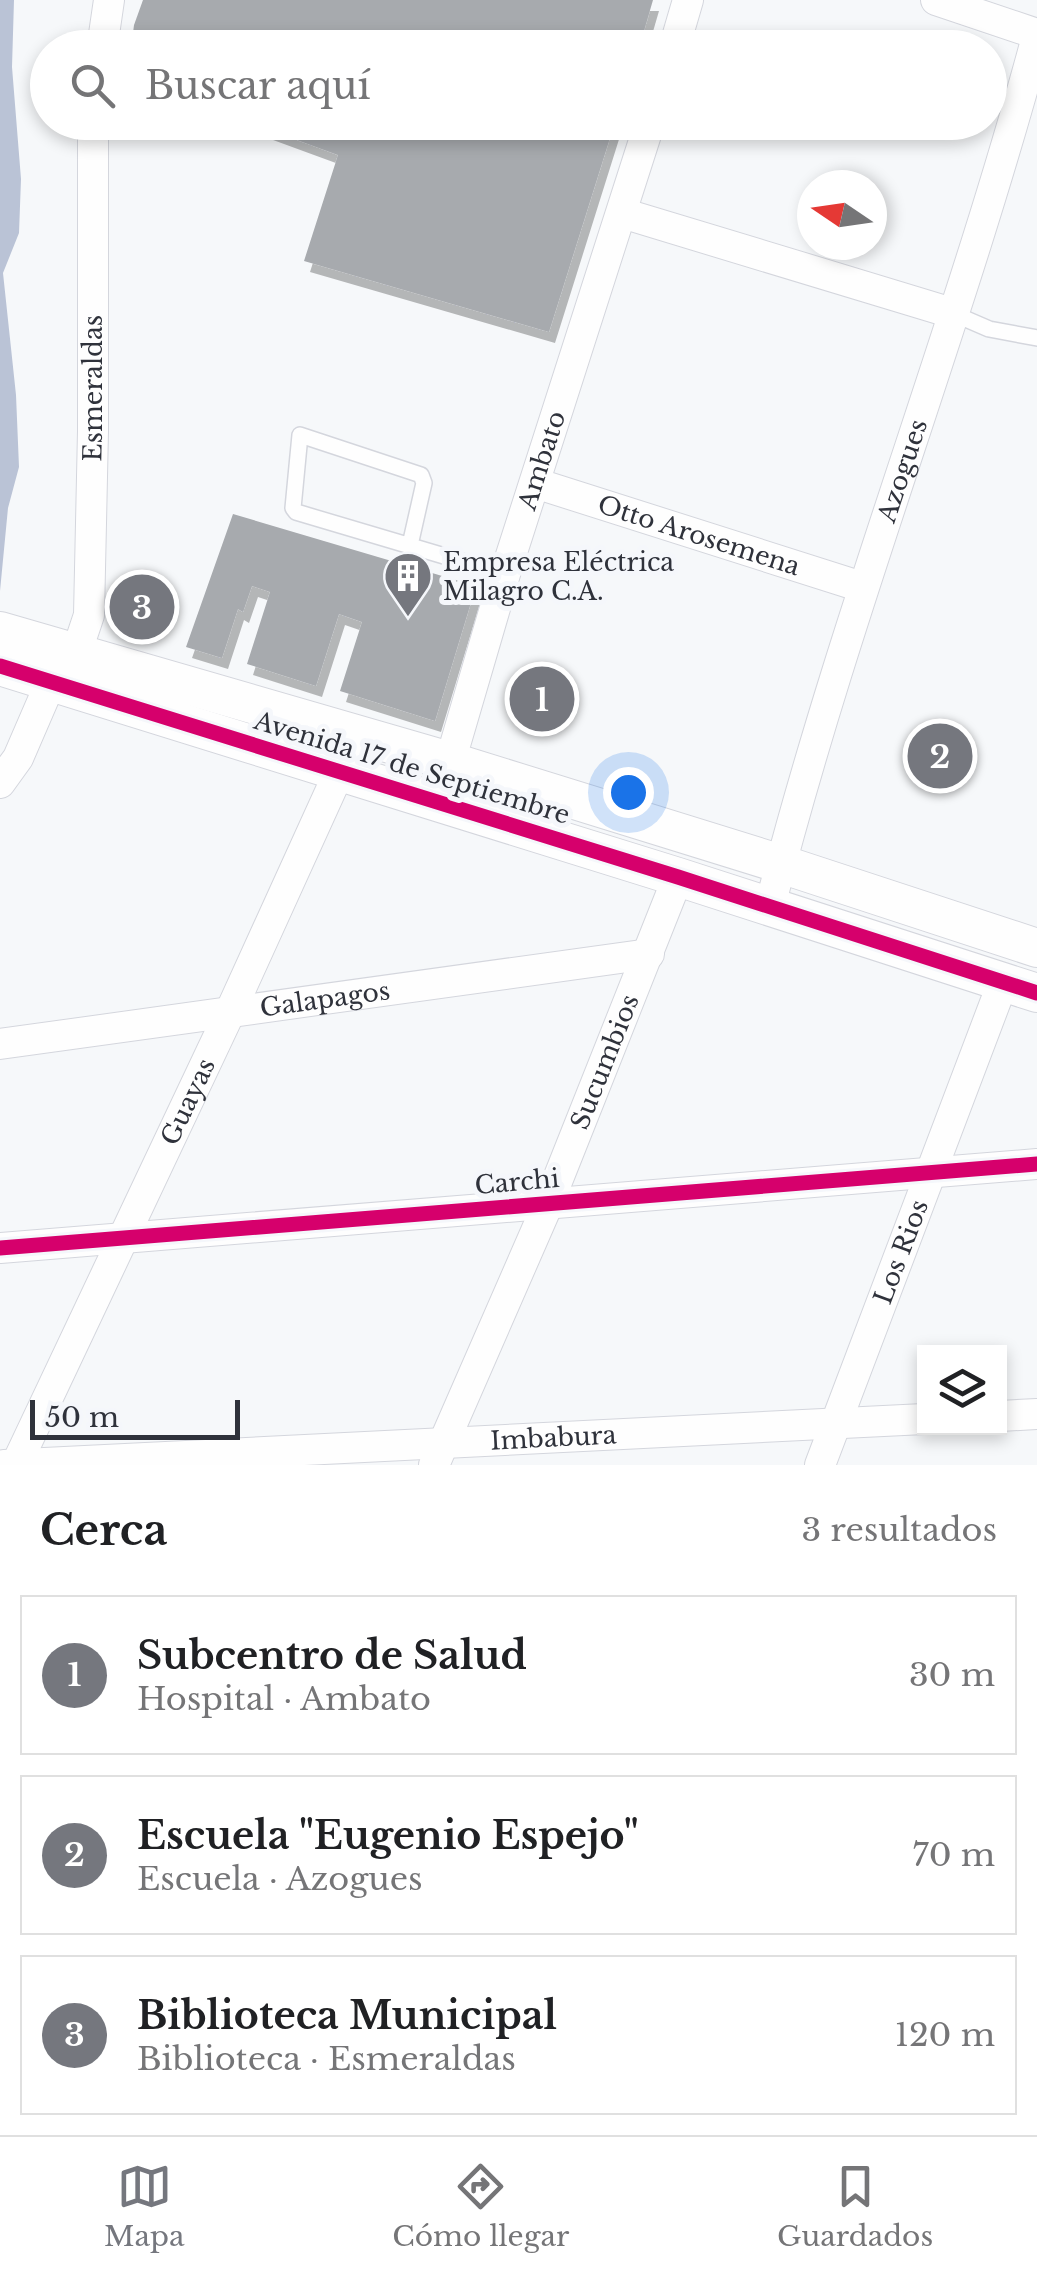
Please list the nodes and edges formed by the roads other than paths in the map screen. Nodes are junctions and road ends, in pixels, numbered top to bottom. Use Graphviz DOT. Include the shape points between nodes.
graph roads {
  1 [pos="108,0"];
  2 [pos="688,0"];
  3 [pos="936,0"];
  4 [pos="104,30"];
  5 [pos="679,30"];
  6 [pos="1037,35"];
  7 [pos="1031,87"];
  8 [pos="93,140"];
  9 [pos="645,140"];
  10 [pos="622,214"];
  11 [pos="952,313"];
  12 [pos="1037,338"];
  13 [pos="535,483"];
  14 [pos="410,545"];
  15 [pos="505,574"];
  16 [pos="862,587"];
  17 [pos="0,631"];
  18 [pos="0,666"];
  19 [pos="59,667"];
  20 [pos="356,735"];
  21 [pos="449,761"];
  22 [pos="342,771"];
  23 [pos="0,783"];
  24 [pos="438,803"];
  25 [pos="781,864"];
  26 [pos="678,876"];
  27 [pos="770,906"];
  28 [pos="1037,948"];
  29 [pos="649,954"];
  30 [pos="1020,988"];
  31 [pos="231,1010"];
  32 [pos="0,1044"];
  33 [pos="1037,1164"];
  34 [pos="931,1174"];
  35 [pos="548,1204"];
  36 [pos="124,1238"];
  37 [pos="0,1248"];
  38 [pos="1037,1414"];
  39 [pos="1007,1416"];
  40 [pos="917,1419"];
  41 [pos="836,1422"];
  42 [pos="439,1454"];
  43 [pos="4,1465"];
  44 [pos="17,1465"];
  45 [pos="820,1465"];
  1 -- 4 [label="street"];
  2 -- 5 [label="street"];
  3 -- 6 [label="street"];
  6 -- 7 [label="street, Azogues"];
  7 -- 11 [label="street, Azogues"];
  8 -- 19 [label="street, Esmeraldas" via="89,615"];
  9 -- 10 [label="street, Ambato"];
  10 -- 11 [label="street"];
  10 -- 13 [label="street, Ambato"];
  11 -- 12 [label="lane"];
  11 -- 16 [label="street, Azogues"];
  13 -- 15 [label="street, Ambato"];
  13 -- 16 [label="street, Otto Arosemena"];
  14 -- 14 [label="lane" via="421,475 300,435 296,512"];
  14 -- 15 [label="lane"];
  15 -- 21 [label="street, Ambato"];
  16 -- 25 [label="street, Azogues"];
  17 -- 19 [label="street, Avenida 17 de Septiembre"];
  18 -- 19 [label="street, Avenida 17 de Septiembre"];
  19 -- 20 [label="street, Avenida 17 de Septiembre"];
  19 -- 22 [label="street, Avenida 17 de Septiembre"];
  19 -- 23 [label="street, Esmeraldas"];
  20 -- 21 [label="street, Avenida 17 de Septiembre"];
  20 -- 22 [label="street, Guayas"];
  21 -- 24 [label="street, Ambato"];
  21 -- 25 [label="street, Avenida 17 de Septiembre"];
  22 -- 24 [label="street, Avenida 17 de Septiembre"];
  22 -- 31 [label="street, Guayas"];
  24 -- 26 [label="street, Avenida 17 de Septiembre"];
  25 -- 27 [label="street, Azogues"];
  25 -- 28 [label="street, Avenida 17 de Septiembre"];
  26 -- 27 [label="street, Avenida 17 de Septiembre"];
  26 -- 29 [label="street, Sucumbios"];
  27 -- 30 [label="street, Avenida 17 de Septiembre"];
  29 -- 31 [label="street, Galapagos"];
  29 -- 35 [label="street, Sucumbios"];
  30 -- 34 [label="street, Los Rios"];
  31 -- 32 [label="street, Galapagos"];
  31 -- 36 [label="street, Guayas"];
  33 -- 34 [label="street, Carchi"];
  34 -- 35 [label="street, Carchi"];
  34 -- 41 [label="street, Los Rios"];
  35 -- 36 [label="street, Carchi"];
  35 -- 42 [label="street, Sucumbios"];
  36 -- 37 [label="street, Carchi"];
  36 -- 44 [label="street, Guayas"];
  38 -- 39 [label="street"];
  40 -- 41 [label="street, Imbabura"];
  41 -- 42 [label="street, Imbabura"];
  41 -- 45 [label="street, Los Rios"];
  42 -- 44 [label="street, Imbabura"];
  43 -- 44 [label="street, Imbabura"];
}
